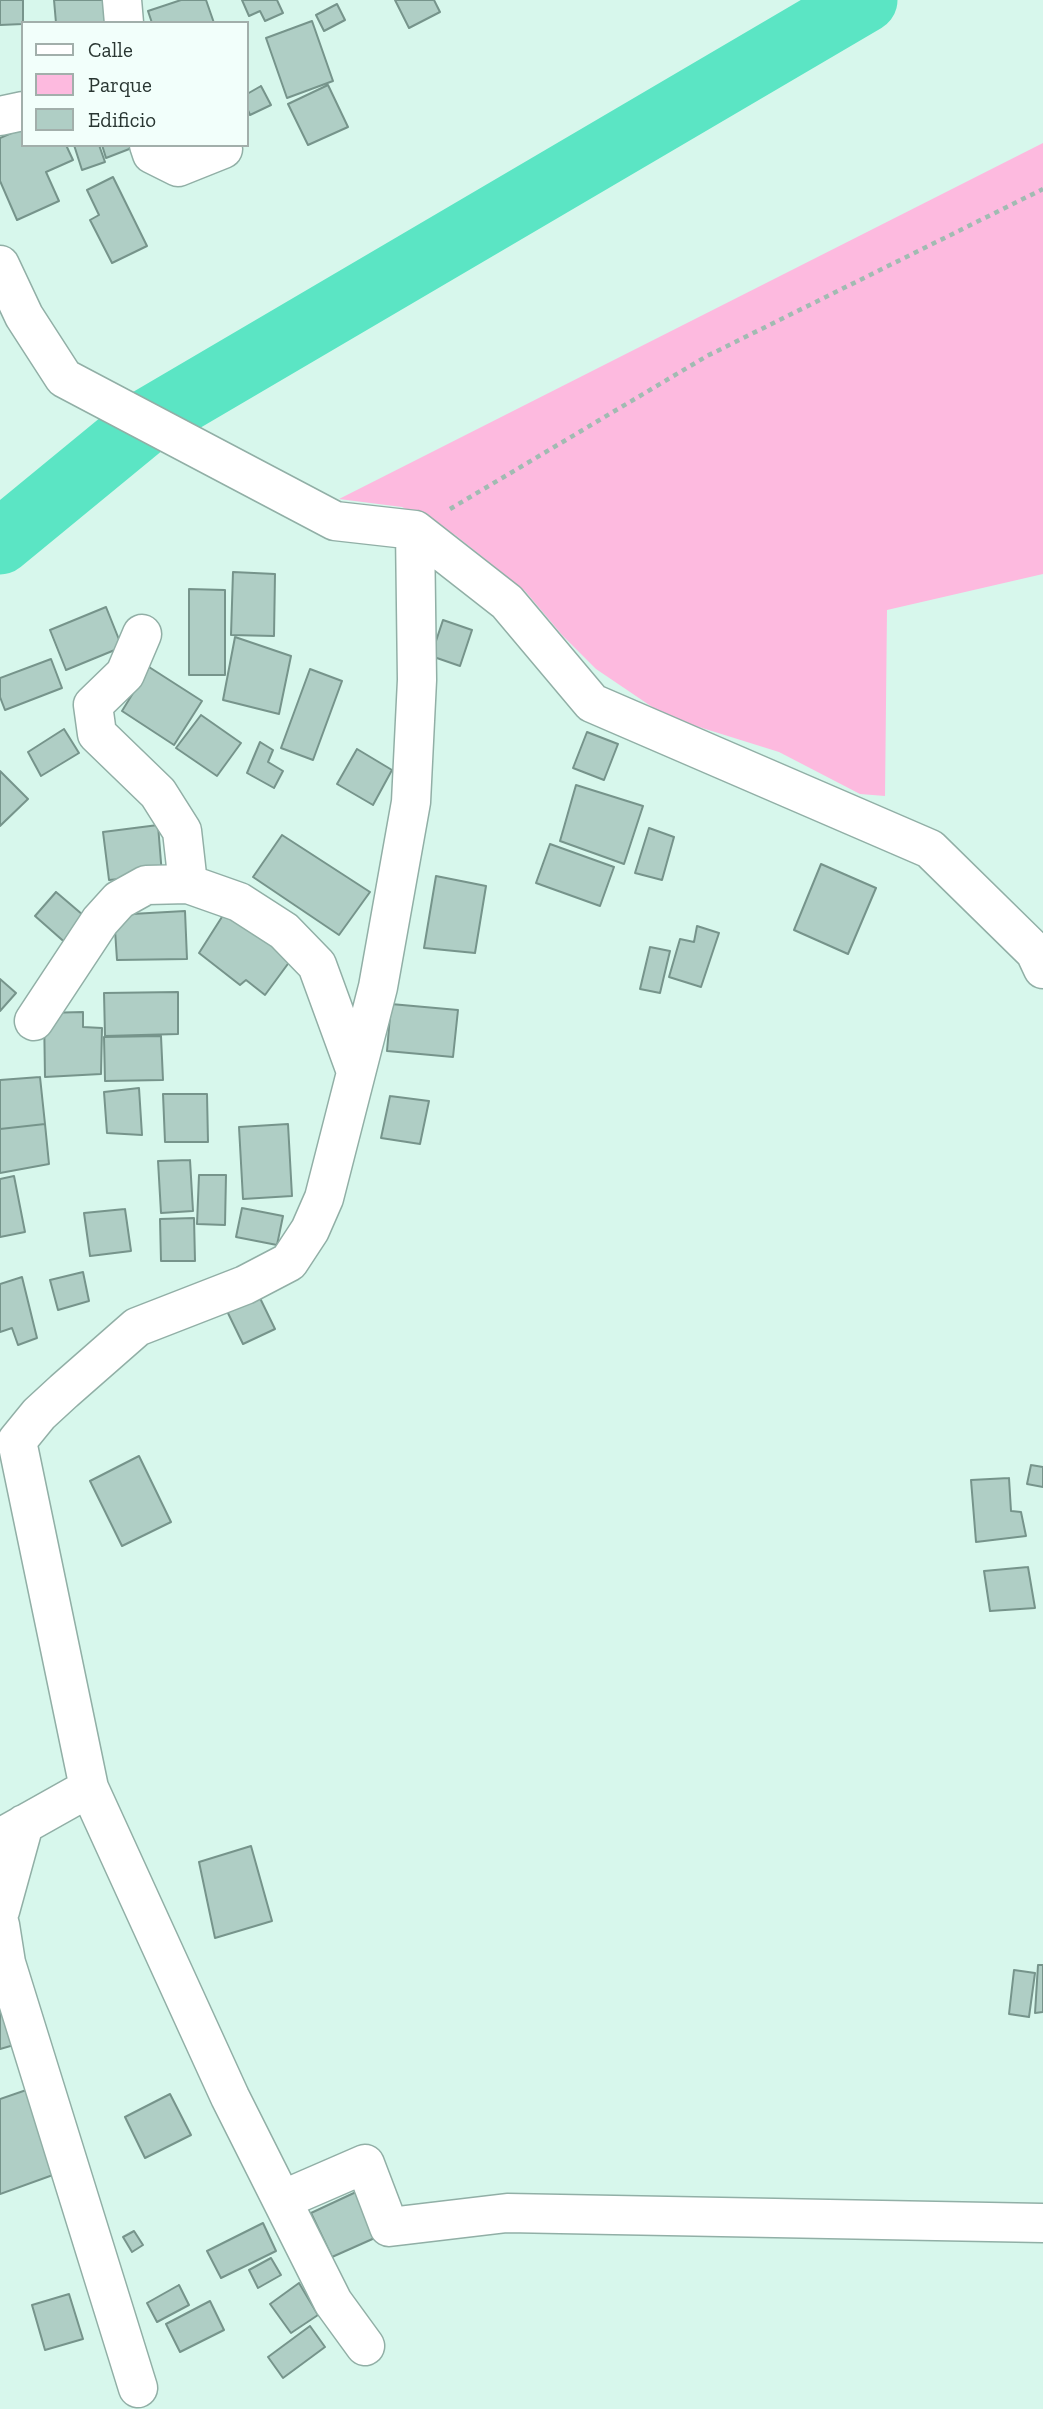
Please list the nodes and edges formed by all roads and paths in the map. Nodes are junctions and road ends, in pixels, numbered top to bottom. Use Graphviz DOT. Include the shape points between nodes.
graph roads {
  1 [pos="122,0"];
  2 [pos="124,21"];
  3 [pos="21,111"];
  4 [pos="0,116"];
  5 [pos="150,147"];
  6 [pos="223,149"];
  7 [pos="1043,189"];
  8 [pos="0,265"];
  9 [pos="415,530"];
  10 [pos="142,634"];
  11 [pos="188,884"];
  12 [pos="1043,969"];
  13 [pos="34,1021"];
  14 [pos="355,1069"];
  15 [pos="89,1788"];
  16 [pos="12,1831"];
  17 [pos="0,1911"];
  18 [pos="0,1925"];
  19 [pos="282,2200"];
  20 [pos="1043,2223"];
  21 [pos="365,2346"];
  22 [pos="138,2388"];
  1 -- 2 [label="street"];
  3 -- 4 [label="street"];
  5 -- 6 [label="street" via="152,154 178,167"];
  7 -- 9 [label="path" via="707,355"];
  8 -- 9 [label="street" via="24,316 64,378 335,520"];
  9 -- 12 [label="street" via="507,602 592,703 930,849 1035,952"];
  9 -- 14 [label="street" via="411,802 377,986"];
  10 -- 11 [label="street" via="125,674 93,705 97,734 158,793 182,831"];
  11 -- 13 [label="street" via="146,885 119,900"];
  11 -- 14 [label="street" via="251,909 284,931 317,965"];
  14 -- 15 [label="street" via="324,1198 289,1262 246,1285 137,1327 55,1399 17,1441"];
  15 -- 16 [label="street"];
  15 -- 19 [label="street"];
  16 -- 17 [label="street"];
  18 -- 22 [label="street" via="6,1963"];
  19 -- 20 [label="street" via="365,2164 389,2227 507,2213"];
  19 -- 21 [label="street" via="333,2302"];
}
